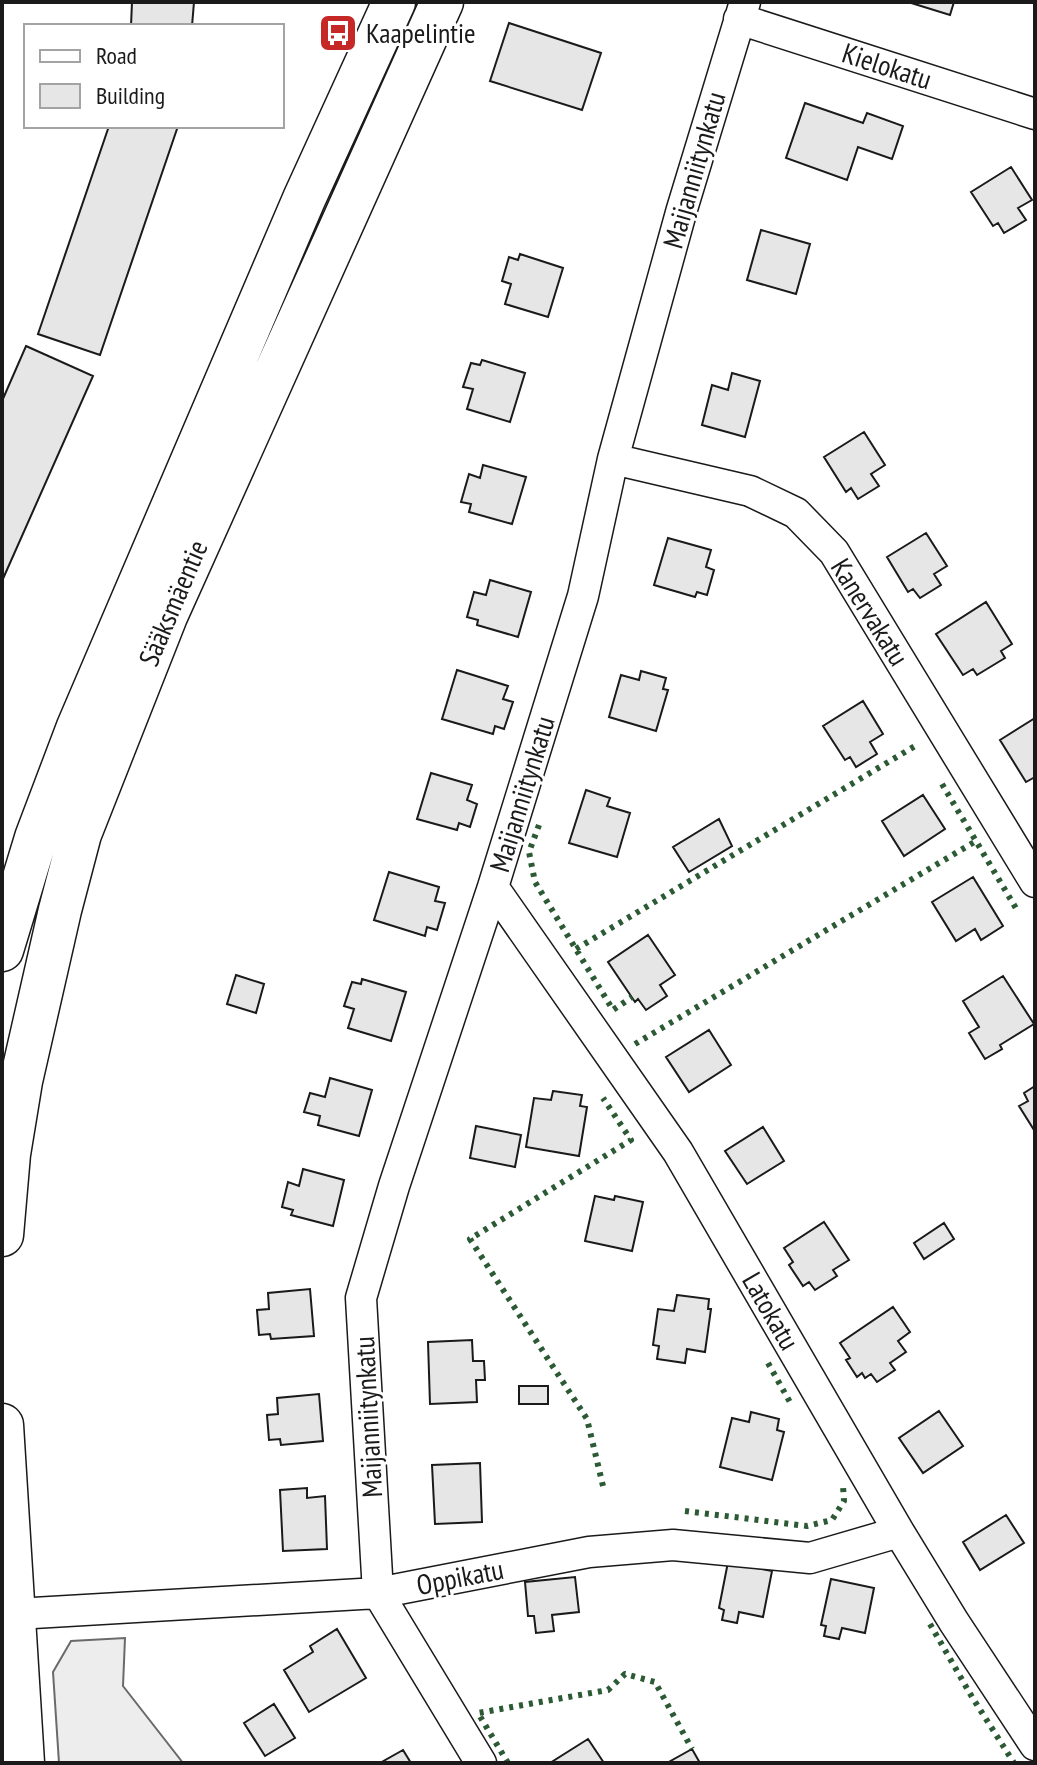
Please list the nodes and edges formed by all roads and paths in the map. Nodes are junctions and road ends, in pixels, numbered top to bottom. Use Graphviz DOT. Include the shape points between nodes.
graph roads {
  1 [pos="394,2"];
  2 [pos="442,2"];
  3 [pos="742,10"];
  4 [pos="1035,114"];
  5 [pos="613,459"];
  6 [pos="1035,882"];
  7 [pos="493,887"];
  8 [pos="2,950"];
  9 [pos="2,1235"];
  10 [pos="2,1425"];
  11 [pos="899,1532"];
  12 [pos="378,1593"];
  13 [pos="7,1611"];
  14 [pos="1035,1745"];
  15 [pos="23,1763"];
  16 [pos="481,1763"];
  1 -- 8 [label="main road, Sääksmäentie" via="78,727"];
  2 -- 9 [label="main road, Sääksmäentie" via="166,616 80,834 21,1081"];
  3 -- 4 [label="street, Kielokatu"];
  3 -- 5 [label="street, Maijanniitynkatu"];
  5 -- 6 [label="street, Kanervakatu" via="750,491 796,513 834,552"];
  5 -- 7 [label="street, Maijanniitynkatu" via="583,596"];
  7 -- 11 [label="street, Latokatu" via="678,1152"];
  7 -- 12 [label="street, Maijanniitynkatu" via="361,1298"];
  10 -- 13 [label="main road"];
  11 -- 12 [label="street, Oppikatu" via="810,1558 673,1545 603,1551"];
  11 -- 14 [label="street, Latokatu"];
  12 -- 13 [label="street, Oppikatu"];
  12 -- 16 [label="street"];
  13 -- 15 [label="main road"];
}
